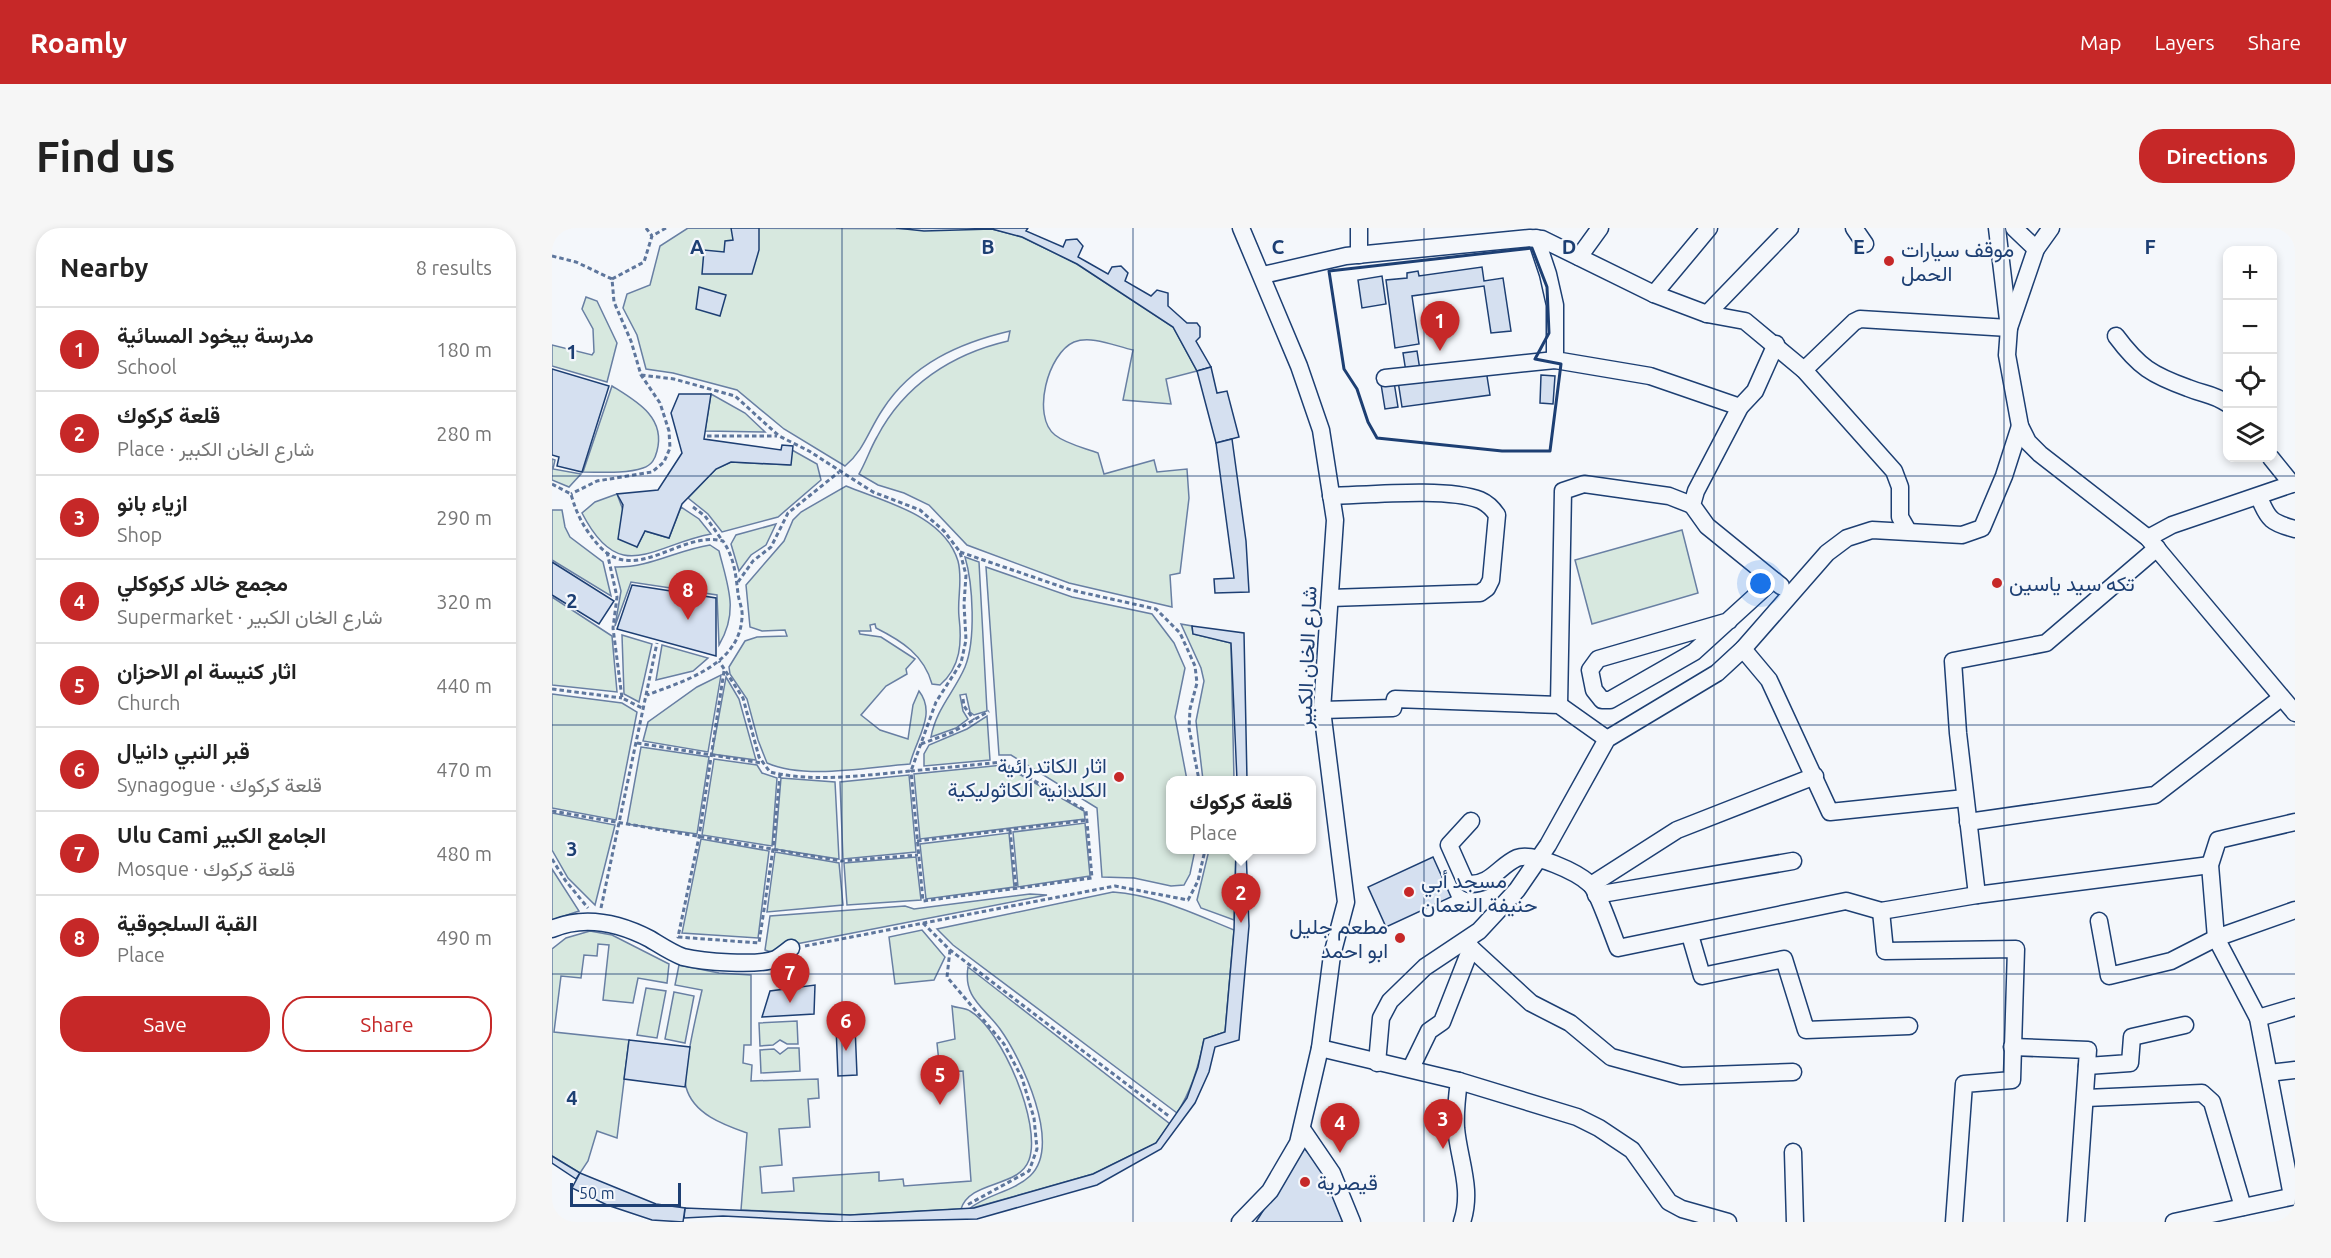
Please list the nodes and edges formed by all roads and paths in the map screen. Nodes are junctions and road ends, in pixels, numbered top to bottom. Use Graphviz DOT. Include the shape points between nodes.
graph roads {
  1 [pos="646,228"];
  2 [pos="666,228"];
  3 [pos="1241,228"];
  4 [pos="1359,228"];
  5 [pos="1600,228"];
  6 [pos="1709,228"];
  7 [pos="1790,228"];
  8 [pos="1854,228"];
  9 [pos="1997,228"];
  10 [pos="2014,228"];
  11 [pos="2050,228"];
  12 [pos="652,236"];
  13 [pos="1541,236"];
  14 [pos="1865,244"];
  15 [pos="2036,249"];
  16 [pos="1359,255"];
  17 [pos="552,256"];
  18 [pos="1580,257"];
  19 [pos="1263,275"];
  20 [pos="612,279"];
  21 [pos="1654,294"];
  22 [pos="1707,314"];
  23 [pos="2009,328"];
  24 [pos="2116,336"];
  25 [pos="1776,344"];
  26 [pos="1555,360"];
  27 [pos="1804,370"];
  28 [pos="640,375"];
  29 [pos="1385,378"];
  30 [pos="2223,400"];
  31 [pos="1740,406"];
  32 [pos="2020,426"];
  33 [pos="707,436"];
  34 [pos="779,436"];
  35 [pos="2274,462"];
  36 [pos="839,472"];
  37 [pos="552,484"];
  38 [pos="2293,484"];
  39 [pos="571,494"];
  40 [pos="1330,496"];
  41 [pos="2259,497"];
  42 [pos="1692,505"];
  43 [pos="693,507"];
  44 [pos="2295,530"];
  45 [pos="1908,531"];
  46 [pos="723,541"];
  47 [pos="2152,543"];
  48 [pos="607,552"];
  49 [pos="960,552"];
  50 [pos="1773,580"];
  51 [pos="738,582"];
  52 [pos="1791,594"];
  53 [pos="1330,598"];
  54 [pos="1729,621"];
  55 [pos="657,643"];
  56 [pos="1743,649"];
  57 [pos="719,660"];
  58 [pos="724,669"];
  59 [pos="552,689"];
  60 [pos="647,695"];
  61 [pos="622,698"];
  62 [pos="2281,698"];
  63 [pos="963,699"];
  64 [pos="1559,705"];
  65 [pos="644,709"];
  66 [pos="1322,710"];
  67 [pos="989,711"];
  68 [pos="2295,713"];
  69 [pos="974,720"];
  70 [pos="1607,739"];
  71 [pos="637,743"];
  72 [pos="921,744"];
  73 [pos="711,756"];
  74 [pos="762,763"];
  75 [pos="911,771"];
  76 [pos="780,774"];
  77 [pos="1198,776"];
  78 [pos="1815,776"];
  79 [pos="1965,798"];
  80 [pos="552,811"];
  81 [pos="1088,820"];
  82 [pos="1471,821"];
  83 [pos="1968,822"];
  84 [pos="2295,822"];
  85 [pos="620,823"];
  86 [pos="1011,830"];
  87 [pos="699,837"];
  88 [pos="917,841"];
  89 [pos="773,849"];
  90 [pos="1204,854"];
  91 [pos="918,855"];
  92 [pos="1540,858"];
  93 [pos="552,859"];
  94 [pos="1793,861"];
  95 [pos="2210,865"];
  96 [pos="1016,889"];
  97 [pos="1594,890"];
  98 [pos="1977,895"];
  99 [pos="2295,910"];
  100 [pos="1881,911"];
  101 [pos="598,921"];
  102 [pos="2099,921"];
  103 [pos="923,923"];
  104 [pos="552,929"];
  105 [pos="1690,935"];
  106 [pos="2216,938"];
  107 [pos="1469,943"];
  108 [pos="791,948"];
  109 [pos="950,950"];
  110 [pos="2295,1007"];
  111 [pos="2258,1018"];
  112 [pos="2185,1025"];
  113 [pos="1909,1026"];
  114 [pos="2012,1047"];
  115 [pos="1320,1048"];
  116 [pos="1377,1063"];
  117 [pos="2087,1066"];
  118 [pos="1411,1068"];
  119 [pos="2295,1070"];
  120 [pos="1793,1072"];
  121 [pos="2268,1072"];
  122 [pos="1459,1081"];
  123 [pos="2086,1098"];
  124 [pos="1170,1117"];
  125 [pos="1302,1129"];
  126 [pos="1793,1152"];
  127 [pos="2294,1196"];
  128 [pos="967,1205"];
  129 [pos="2243,1207"];
  130 [pos="1240,1222"];
  131 [pos="1352,1222"];
  132 [pos="1462,1222"];
  133 [pos="1728,1222"];
  134 [pos="1795,1222"];
  135 [pos="1954,1222"];
  136 [pos="2076,1222"];
  137 [pos="2174,1222"];
  1 -- 12 [label="path"];
  2 -- 12 [label="path"];
  3 -- 19 [label="street, شارع الخان الكبير"];
  4 -- 16 [label="street"];
  5 -- 18 [label="street"];
  6 -- 21 [label="street"];
  7 -- 22 [label="street"];
  8 -- 14 [label="street"];
  9 -- 23 [label="street"];
  10 -- 15 [label="street"];
  11 -- 15 [label="street"];
  12 -- 20 [label="path" via="644,262"];
  13 -- 16 [label="street"];
  13 -- 18 [label="street"];
  13 -- 26 [label="street" via="1555,305"];
  15 -- 23 [label="street"];
  16 -- 19 [label="street"];
  17 -- 20 [label="path" via="576,261"];
  18 -- 21 [label="street"];
  19 -- 40 [label="street, شارع الخان الكبير" via="1321,430"];
  20 -- 28 [label="path" via="614,302"];
  21 -- 22 [label="street"];
  22 -- 25 [label="street" via="1745,321"];
  23 -- 27 [label="street" via="1860,320"];
  23 -- 32 [label="street" via="2007,355"];
  24 -- 30 [label="street" via="2136,362 2152,373"];
  25 -- 27 [label="street"];
  25 -- 31 [label="street" via="1755,391"];
  26 -- 29 [label="street"];
  26 -- 31 [label="street" via="1650,376"];
  27 -- 45 [label="street" via="1898,476 1900,518"];
  28 -- 34 [label="path" via="675,379 735,396"];
  28 -- 39 [label="path" via="660,403 669,431 670,448 664,462 652,472 597,481"];
  31 -- 42 [label="street"];
  32 -- 45 [label="street" via="1982,528 1962,535"];
  32 -- 47 [label="street" via="2040,454"];
  33 -- 34 [label="path"];
  34 -- 36 [label="path"];
  35 -- 38 [label="street"];
  36 -- 49 [label="path" via="873,492 920,510"];
  36 -- 51 [label="path" via="788,513 771,547 753,561"];
  37 -- 39 [label="path"];
  38 -- 41 [label="street"];
  39 -- 48 [label="path" via="578,517"];
  40 -- 53 [label="street, شارع الخان الكبير" via="1335,520"];
  40 -- 53 [label="street" via="1462,496 1480,500 1497,515 1491,580 1480,593"];
  41 -- 44 [label="street" via="2274,524"];
  41 -- 47 [label="street" via="2172,525"];
  42 -- 50 [label="street" via="1707,526"];
  42 -- 64 [label="street" via="1669,496 1584,484 1563,492"];
  43 -- 46 [label="path" via="705,516"];
  45 -- 52 [label="street" via="1872,530 1848,538 1827,553"];
  46 -- 48 [label="path" via="690,541 636,562"];
  46 -- 51 [label="path" via="730,551"];
  47 -- 62 [label="street"];
  47 -- 79 [label="street" via="2046,643 1953,661"];
  48 -- 61 [label="path" via="617,597 613,628"];
  49 -- 72 [label="path" via="966,574 966,640 960,663 936,702"];
  49 -- 77 [label="path" via="1071,590 1156,609 1179,633 1195,666 1197,683 1188,728"];
  50 -- 52 [label="street"];
  50 -- 54 [label="street"];
  51 -- 57 [label="path" via="742,617 737,637"];
  52 -- 56 [label="street"];
  53 -- 66 [label="street, شارع الخان الكبير"];
  54 -- 54 [label="street" via="1694,652 1610,700 1602,700 1594,690 1590,670 1598,659"];
  55 -- 60 [label="path"];
  56 -- 70 [label="street" via="1688,693"];
  56 -- 78 [label="street" via="1769,680"];
  57 -- 58 [label="path"];
  57 -- 60 [label="path" via="681,682"];
  58 -- 73 [label="path"];
  58 -- 74 [label="path" via="742,698"];
  59 -- 61 [label="path"];
  60 -- 65 [label="path"];
  61 -- 65 [label="path"];
  62 -- 68 [label="street"];
  62 -- 83 [label="street" via="2155,795"];
  63 -- 69 [label="path"];
  64 -- 66 [label="street" via="1395,699 1393,708"];
  64 -- 70 [label="street"];
  65 -- 71 [label="path"];
  66 -- 115 [label="street, شارع الخان الكبير" via="1346,903 1332,955"];
  67 -- 69 [label="path"];
  69 -- 72 [label="path"];
  70 -- 92 [label="street"];
  71 -- 73 [label="path"];
  71 -- 85 [label="path"];
  72 -- 75 [label="path"];
  73 -- 74 [label="path"];
  73 -- 87 [label="path"];
  74 -- 76 [label="path" via="770,772"];
  75 -- 76 [label="path" via="837,777"];
  75 -- 81 [label="path" via="1002,762 1086,811"];
  75 -- 88 [label="path"];
  76 -- 89 [label="path"];
  78 -- 79 [label="street" via="1830,812"];
  78 -- 97 [label="street" via="1677,830"];
  79 -- 83 [label="street"];
  80 -- 85 [label="path"];
  81 -- 86 [label="path"];
  81 -- 96 [label="path" via="1092,878"];
  82 -- 92 [label="street" via="1449,846 1469,885 1484,883 1515,859"];
  83 -- 98 [label="street"];
  84 -- 95 [label="street" via="2218,840"];
  85 -- 87 [label="path"];
  85 -- 101 [label="path"];
  86 -- 88 [label="path"];
  86 -- 96 [label="path"];
  87 -- 89 [label="path"];
  87 -- 89 [label="path" via="678,937 759,944"];
  88 -- 91 [label="path"];
  89 -- 91 [label="path" via="841,861"];
  90 -- 103 [label="path" via="1188,900 1116,886"];
  91 -- 96 [label="path" via="923,901"];
  92 -- 97 [label="street"];
  92 -- 107 [label="street"];
  93 -- 101 [label="path"];
  94 -- 97 [label="street"];
  95 -- 98 [label="street"];
  95 -- 106 [label="street"];
  97 -- 105 [label="street" via="1618,948"];
  98 -- 100 [label="street"];
  99 -- 106 [label="street"];
  100 -- 105 [label="street" via="1846,901"];
  100 -- 114 [label="street" via="1885,951 2016,949"];
  101 -- 104 [label="street" via="572,922"];
  101 -- 108 [label="street" via="636,932 682,956 747,962 775,959"];
  102 -- 106 [label="street" via="2109,976 2171,961"];
  103 -- 108 [label="path"];
  103 -- 109 [label="path"];
  105 -- 113 [label="street" via="1702,976 1784,959 1806,1030"];
  106 -- 111 [label="street"];
  107 -- 116 [label="street" via="1425,967 1390,1001 1381,1018"];
  107 -- 118 [label="street" via="1442,1022 1429,1031"];
  107 -- 120 [label="street" via="1531,1003 1570,1023 1611,1057 1681,1076"];
  109 -- 124 [label="path"];
  109 -- 128 [label="path" via="947,977 1004,1044 1022,1078 1034,1118 1037,1149 1029,1171"];
  110 -- 111 [label="street"];
  111 -- 121 [label="street"];
  112 -- 117 [label="street" via="2132,1036 2130,1063"];
  114 -- 117 [label="street" via="2088,1050"];
  114 -- 135 [label="street" via="2012,1080 1964,1084"];
  115 -- 116 [label="street"];
  115 -- 125 [label="street, شارع الخان الكبير"];
  116 -- 118 [label="street"];
  117 -- 123 [label="street"];
  118 -- 122 [label="street"];
  119 -- 121 [label="street"];
  121 -- 127 [label="street"];
  122 -- 132 [label="street" via="1456,1129 1468,1188"];
  122 -- 133 [label="street" via="1577,1117 1599,1128 1632,1150 1669,1202"];
  123 -- 129 [label="street" via="2202,1092 2212,1102"];
  123 -- 136 [label="street"];
  125 -- 130 [label="street, شارع الخان الكبير" via="1270,1191"];
  125 -- 131 [label="street" via="1332,1173"];
  126 -- 134 [label="street"];
  127 -- 129 [label="street"];
  129 -- 137 [label="street"];
}
